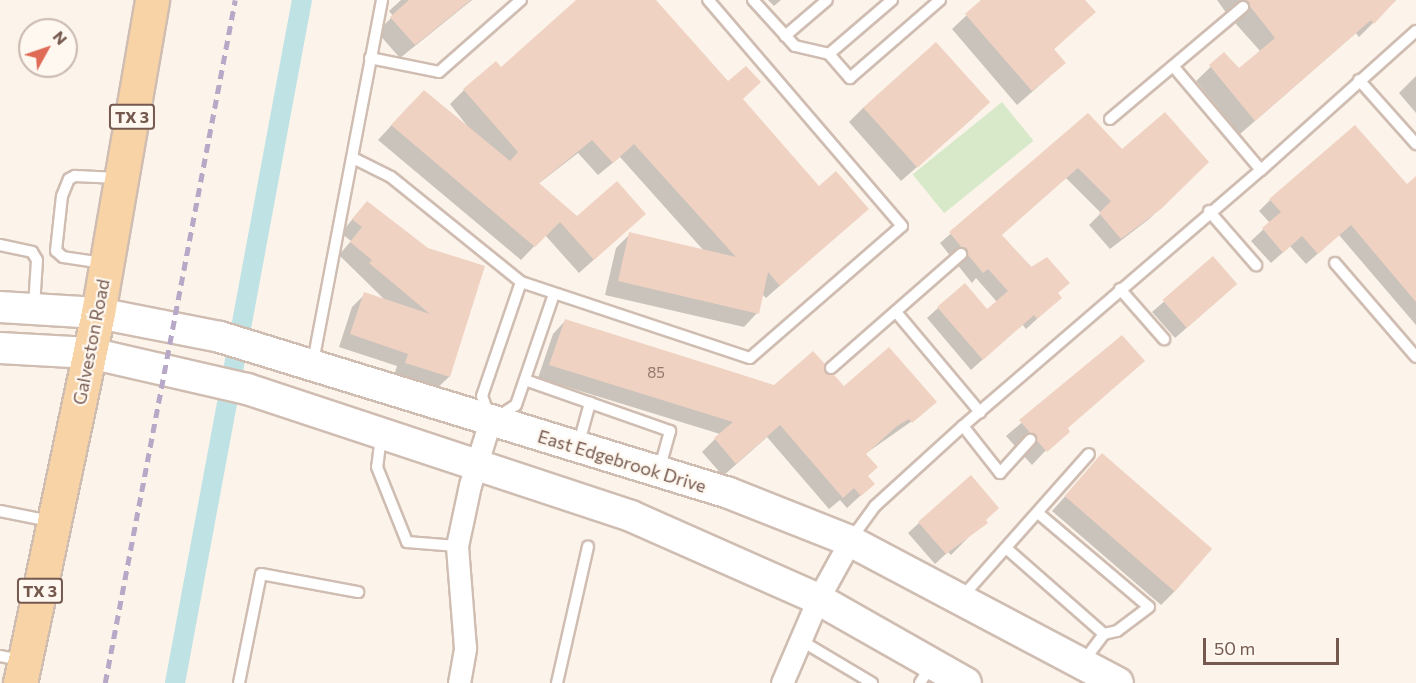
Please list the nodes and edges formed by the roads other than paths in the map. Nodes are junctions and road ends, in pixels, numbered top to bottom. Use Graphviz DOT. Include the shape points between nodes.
graph roads {
  1 [pos="152,0"];
  2 [pos="382,0"];
  3 [pos="521,0"];
  4 [pos="708,0"];
  5 [pos="753,0"];
  6 [pos="827,0"];
  7 [pos="892,0"];
  8 [pos="940,0"];
  9 [pos="1243,7"];
  10 [pos="1416,31"];
  11 [pos="785,36"];
  12 [pos="829,54"];
  13 [pos="370,58"];
  14 [pos="1173,66"];
  15 [pos="1359,80"];
  16 [pos="1110,119"];
  17 [pos="1416,144"];
  18 [pos="353,158"];
  19 [pos="1261,170"];
  20 [pos="122,178"];
  21 [pos="1209,211"];
  22 [pos="0,245"];
  23 [pos="56,251"];
  24 [pos="961,254"];
  25 [pos="37,260"];
  26 [pos="1335,263"];
  27 [pos="107,264"];
  28 [pos="1256,266"];
  29 [pos="521,282"];
  30 [pos="1120,289"];
  31 [pos="554,294"];
  32 [pos="34,306"];
  33 [pos="0,307"];
  34 [pos="896,312"];
  35 [pos="98,313"];
  36 [pos="1164,339"];
  37 [pos="0,348"];
  38 [pos="90,353"];
  39 [pos="1416,357"];
  40 [pos="312,364"];
  41 [pos="831,368"];
  42 [pos="525,380"];
  43 [pos="590,403"];
  44 [pos="980,412"];
  45 [pos="490,421"];
  46 [pos="963,426"];
  47 [pos="382,433"];
  48 [pos="1030,440"];
  49 [pos="577,447"];
  50 [pos="1089,454"];
  51 [pos="476,464"];
  52 [pos="659,471"];
  53 [pos="0,511"];
  54 [pos="1038,513"];
  55 [pos="54,522"];
  56 [pos="850,541"];
  57 [pos="457,546"];
  58 [pos="588,546"];
  59 [pos="1006,548"];
  60 [pos="358,592"];
  61 [pos="961,598"];
  62 [pos="818,599"];
  63 [pos="1104,634"];
  64 [pos="800,640"];
  65 [pos="1083,662"];
  66 [pos="15,667"];
  67 [pos="926,674"];
  68 [pos="239,683"];
  69 [pos="459,683"];
  70 [pos="557,683"];
  71 [pos="782,683"];
  72 [pos="872,683"];
  73 [pos="966,683"];
  74 [pos="1118,683"];
  1 -- 20 [label="main road, Galveston Road / TX 3"];
  2 -- 13 [label="lane"];
  3 -- 13 [label="lane" via="439,72"];
  4 -- 31 [label="lane" via="902,226 750,357"];
  5 -- 11 [label="lane"];
  6 -- 11 [label="lane"];
  7 -- 12 [label="lane"];
  8 -- 12 [label="lane" via="850,78"];
  9 -- 14 [label="lane"];
  10 -- 15 [label="lane"];
  11 -- 12 [label="lane" via="795,46"];
  13 -- 18 [label="lane"];
  14 -- 16 [label="lane"];
  14 -- 19 [label="lane"];
  15 -- 17 [label="lane"];
  15 -- 19 [label="lane"];
  18 -- 29 [label="lane" via="391,177"];
  18 -- 40 [label="lane"];
  19 -- 21 [label="lane"];
  20 -- 23 [label="lane" via="69,179 62,196"];
  20 -- 27 [label="main road, Galveston Road / TX 3"];
  21 -- 28 [label="lane"];
  21 -- 30 [label="lane"];
  22 -- 25 [label="lane" via="32,252"];
  23 -- 25 [label="lane"];
  23 -- 27 [label="lane" via="63,256"];
  24 -- 34 [label="lane"];
  25 -- 32 [label="lane"];
  26 -- 39 [label="lane"];
  27 -- 35 [label="main road, Galveston Road / TX 3"];
  29 -- 31 [label="lane"];
  29 -- 45 [label="lane" via="482,396"];
  30 -- 36 [label="lane"];
  30 -- 44 [label="lane"];
  31 -- 42 [label="lane"];
  32 -- 33 [label="main road, East Edgebrook Drive"];
  32 -- 35 [label="main road, East Edgebrook Drive"];
  34 -- 41 [label="lane"];
  34 -- 44 [label="lane"];
  35 -- 38 [label="main road, Galveston Road / TX 3"];
  35 -- 40 [label="main road, East Edgebrook Drive" via="220,338"];
  37 -- 38 [label="main road"];
  38 -- 47 [label="main road" via="247,389"];
  38 -- 55 [label="main road, Galveston Road / TX 3"];
  40 -- 45 [label="main road, East Edgebrook Drive"];
  42 -- 43 [label="lane"];
  42 -- 45 [label="lane" via="516,405"];
  43 -- 49 [label="lane"];
  43 -- 52 [label="lane" via="670,431"];
  44 -- 46 [label="lane"];
  45 -- 49 [label="main road, East Edgebrook Drive"];
  45 -- 51 [label="street"];
  46 -- 48 [label="lane" via="1000,472"];
  46 -- 56 [label="lane" via="875,506"];
  47 -- 51 [label="main road"];
  47 -- 57 [label="lane" via="377,467 407,542"];
  49 -- 52 [label="main road, East Edgebrook Drive"];
  50 -- 54 [label="lane"];
  51 -- 57 [label="street"];
  51 -- 62 [label="main road" via="631,516"];
  52 -- 56 [label="main road, East Edgebrook Drive" via="729,493"];
  53 -- 55 [label="lane"];
  54 -- 59 [label="lane"];
  54 -- 63 [label="lane" via="1149,607 1117,631"];
  55 -- 66 [label="main road, Galveston Road / TX 3"];
  56 -- 61 [label="main road, East Edgebrook Drive"];
  56 -- 62 [label="street"];
  57 -- 69 [label="street" via="465,648"];
  58 -- 70 [label="lane"];
  59 -- 61 [label="lane"];
  59 -- 63 [label="lane"];
  60 -- 68 [label="lane" via="261,574"];
  61 -- 65 [label="main road, East Edgebrook Drive"];
  62 -- 64 [label="street"];
  62 -- 67 [label="main road"];
  63 -- 65 [label="lane"];
  64 -- 71 [label="street"];
  64 -- 72 [label="lane"];
  65 -- 74 [label="main road, East Edgebrook Drive"];
  67 -- 73 [label="main road"];
}
